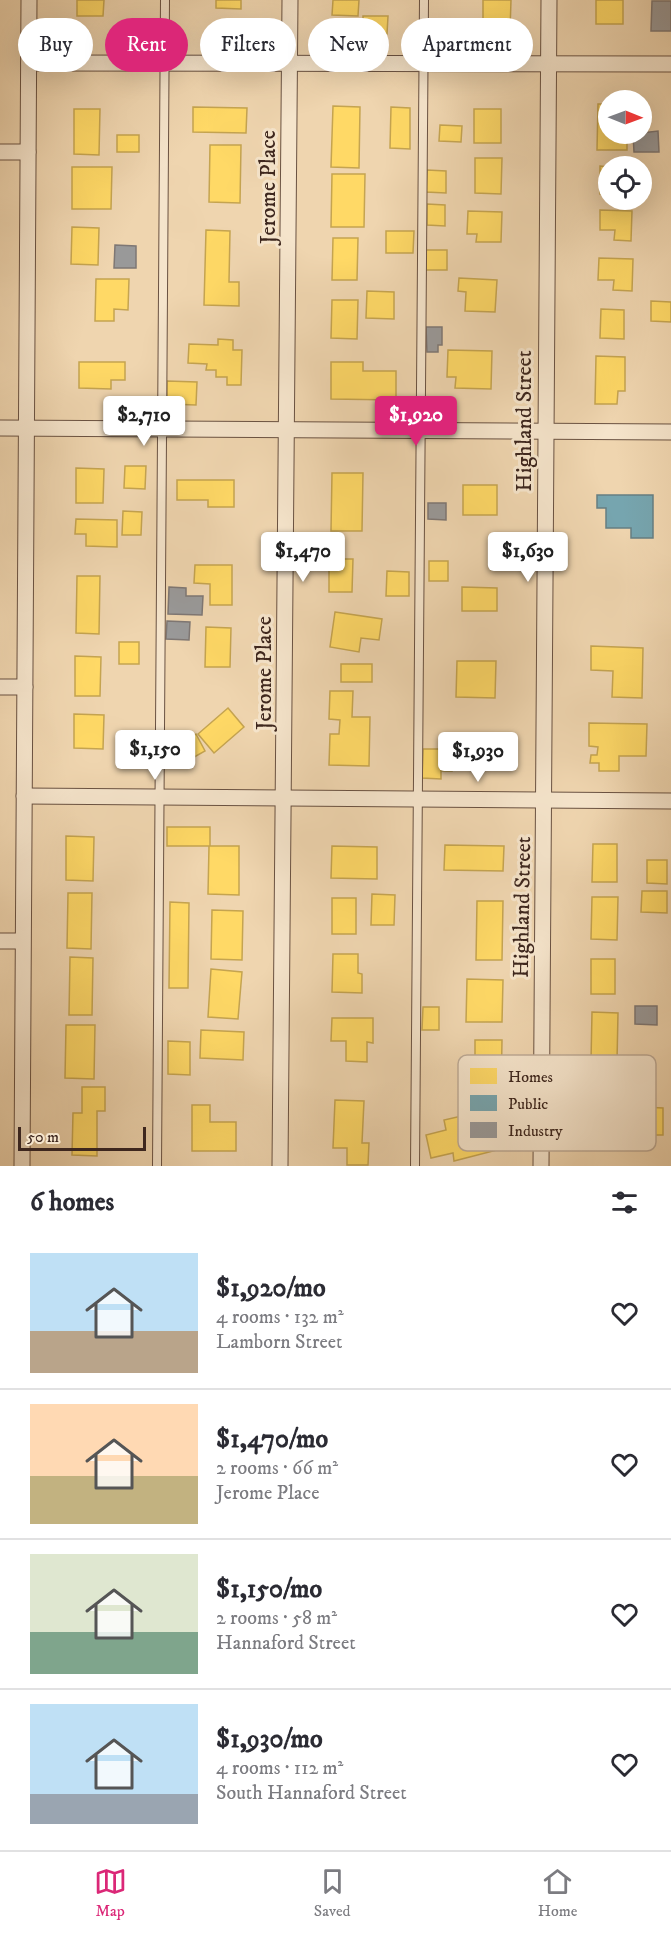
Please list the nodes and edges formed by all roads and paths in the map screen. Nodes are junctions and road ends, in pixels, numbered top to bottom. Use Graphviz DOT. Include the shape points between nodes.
graph roads {
  1 [pos="29,0"];
  2 [pos="165,0"];
  3 [pos="290,0"];
  4 [pos="424,0"];
  5 [pos="549,0"];
  6 [pos="29,18"];
  7 [pos="165,18"];
  8 [pos="290,18"];
  9 [pos="424,18"];
  10 [pos="296,63"];
  11 [pos="401,63"];
  12 [pos="533,64"];
  13 [pos="548,64"];
  14 [pos="671,64"];
  15 [pos="29,72"];
  16 [pos="165,72"];
  17 [pos="290,72"];
  18 [pos="424,72"];
  19 [pos="0,152"];
  20 [pos="28,152"];
  21 [pos="0,428"];
  22 [pos="28,428"];
  23 [pos="287,430"];
  24 [pos="161,431"];
  25 [pos="420,431"];
  26 [pos="545,432"];
  27 [pos="671,432"];
  28 [pos="0,687"];
  29 [pos="25,687"];
  30 [pos="24,796"];
  31 [pos="160,798"];
  32 [pos="285,798"];
  33 [pos="418,799"];
  34 [pos="544,800"];
  35 [pos="671,801"];
  36 [pos="0,941"];
  37 [pos="22,941"];
  38 [pos="542,1055"];
  39 [pos="541,1151"];
  40 [pos="21,1166"];
  41 [pos="157,1166"];
  42 [pos="280,1166"];
  43 [pos="414,1166"];
  44 [pos="541,1166"];
  1 -- 6 [label="street"];
  2 -- 7 [label="lane"];
  3 -- 8 [label="street, Jerome Place"];
  4 -- 9 [label="lane"];
  5 -- 13 [label="street, Highland Street"];
  10 -- 11 [label="street"];
  12 -- 13 [label="street"];
  13 -- 14 [label="street"];
  13 -- 26 [label="street, Highland Street"];
  15 -- 20 [label="street"];
  16 -- 24 [label="lane"];
  17 -- 23 [label="street, Jerome Place"];
  18 -- 25 [label="lane"];
  19 -- 20 [label="street"];
  20 -- 22 [label="street"];
  21 -- 22 [label="street"];
  22 -- 24 [label="street"];
  22 -- 29 [label="street"];
  23 -- 24 [label="street"];
  23 -- 25 [label="street"];
  23 -- 32 [label="street, Jerome Place"];
  24 -- 31 [label="lane"];
  25 -- 26 [label="street"];
  25 -- 33 [label="lane"];
  26 -- 27 [label="street"];
  26 -- 34 [label="street, Highland Street"];
  28 -- 29 [label="street"];
  29 -- 30 [label="street"];
  30 -- 31 [label="street"];
  30 -- 37 [label="street"];
  31 -- 32 [label="street"];
  31 -- 41 [label="lane"];
  32 -- 33 [label="street"];
  32 -- 42 [label="street, Jerome Place"];
  33 -- 34 [label="street"];
  33 -- 43 [label="lane"];
  34 -- 35 [label="street"];
  34 -- 38 [label="street, Highland Street"];
  36 -- 37 [label="street"];
  37 -- 40 [label="street"];
  39 -- 44 [label="street, Highland Street"];
}
